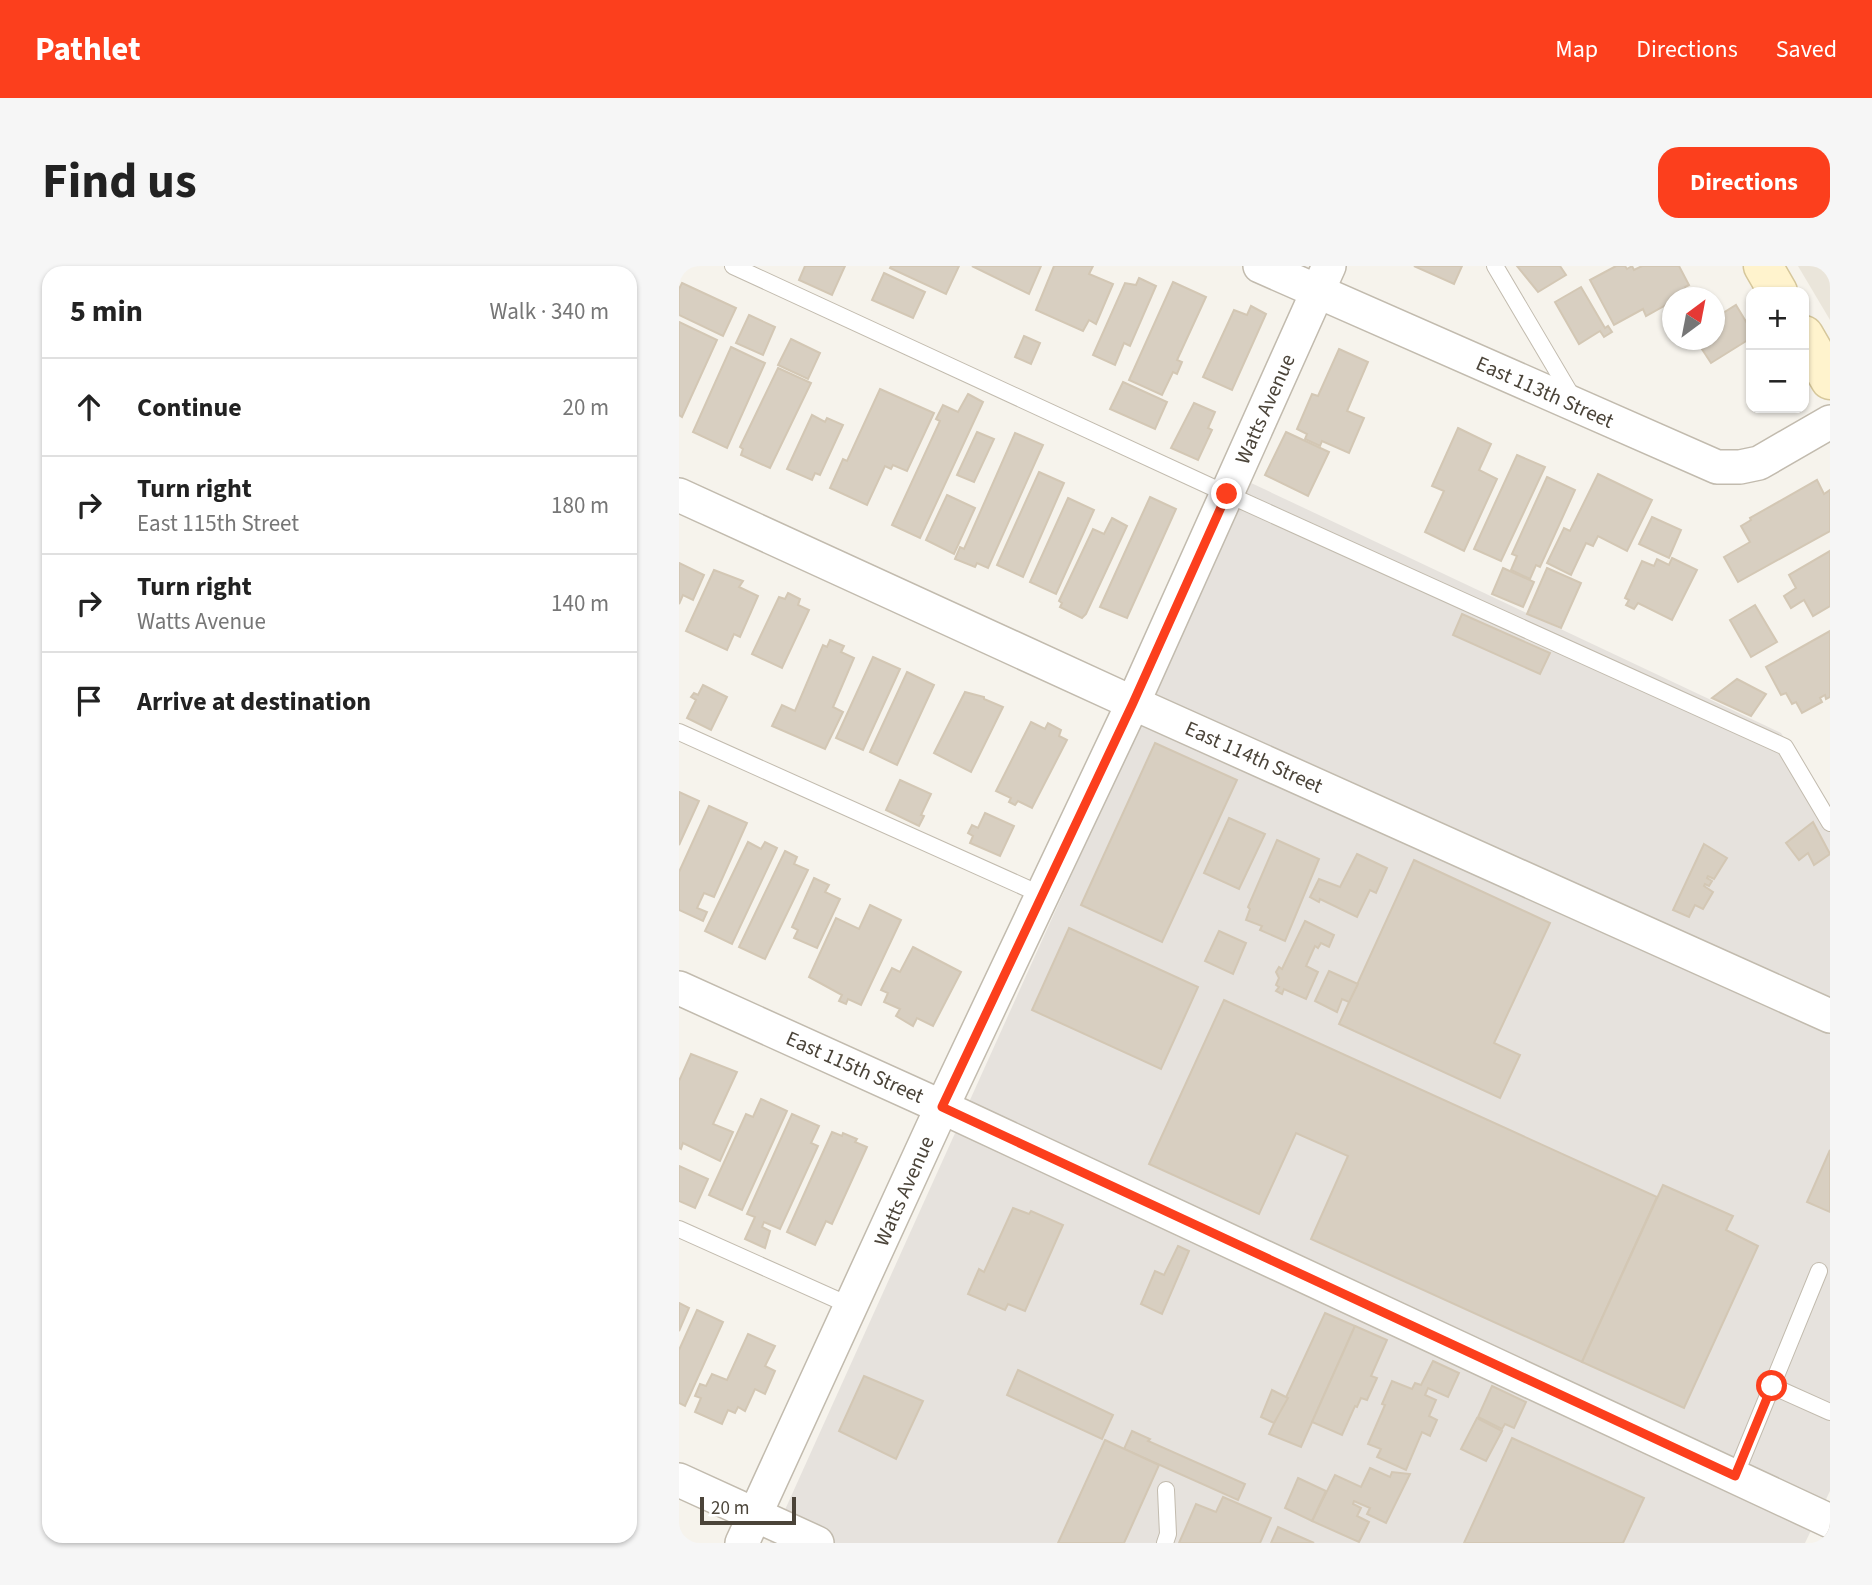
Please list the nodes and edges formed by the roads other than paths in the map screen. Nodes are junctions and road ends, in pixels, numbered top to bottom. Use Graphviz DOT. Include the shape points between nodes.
graph roads {
  1 [pos="733,266"];
  2 [pos="1260,266"];
  3 [pos="1495,266"];
  4 [pos="1763,266"];
  5 [pos="1323,279"];
  6 [pos="1776,287"];
  7 [pos="1809,344"];
  8 [pos="1830,380"];
  9 [pos="1578,406"];
  10 [pos="1830,422"];
  11 [pos="1227,494"];
  12 [pos="679,495"];
  13 [pos="1133,703"];
  14 [pos="679,732"];
  15 [pos="1830,823"];
  16 [pos="1042,895"];
  17 [pos="679,988"];
  18 [pos="1830,1016"];
  19 [pos="942,1107"];
  20 [pos="679,1229"];
  21 [pos="1819,1271"];
  22 [pos="851,1306"];
  23 [pos="1772,1386"];
  24 [pos="1830,1412"];
  25 [pos="1735,1476"];
  26 [pos="679,1480"];
  27 [pos="1166,1490"];
  28 [pos="1830,1521"];
  29 [pos="749,1529"];
  30 [pos="817,1543"];
  31 [pos="1165,1543"];
  1 -- 11 [label="lane"];
  2 -- 5 [label="street, East 113th Street"];
  3 -- 9 [label="lane"];
  4 -- 6 [label="street"];
  5 -- 9 [label="street, East 113th Street"];
  5 -- 11 [label="street, Watts Avenue"];
  7 -- 8 [label="street"];
  9 -- 10 [label="street, East 113th Street" via="1717,467 1759,463"];
  11 -- 13 [label="street, Watts Avenue"];
  11 -- 15 [label="lane" via="1785,747"];
  12 -- 13 [label="street, East 114th Street"];
  13 -- 16 [label="street, Watts Avenue"];
  13 -- 18 [label="street, East 114th Street"];
  14 -- 16 [label="lane"];
  16 -- 19 [label="street, Watts Avenue"];
  17 -- 19 [label="street, East 115th Street"];
  19 -- 22 [label="street, Watts Avenue"];
  19 -- 25 [label="street, East 115th Street"];
  20 -- 22 [label="lane"];
  21 -- 23 [label="lane"];
  22 -- 29 [label="street, Watts Avenue"];
  23 -- 24 [label="lane"];
  23 -- 25 [label="lane"];
  25 -- 28 [label="street, East 115th Street"];
  26 -- 29 [label="street"];
  27 -- 31 [label="lane"];
  29 -- 30 [label="street"];
}
